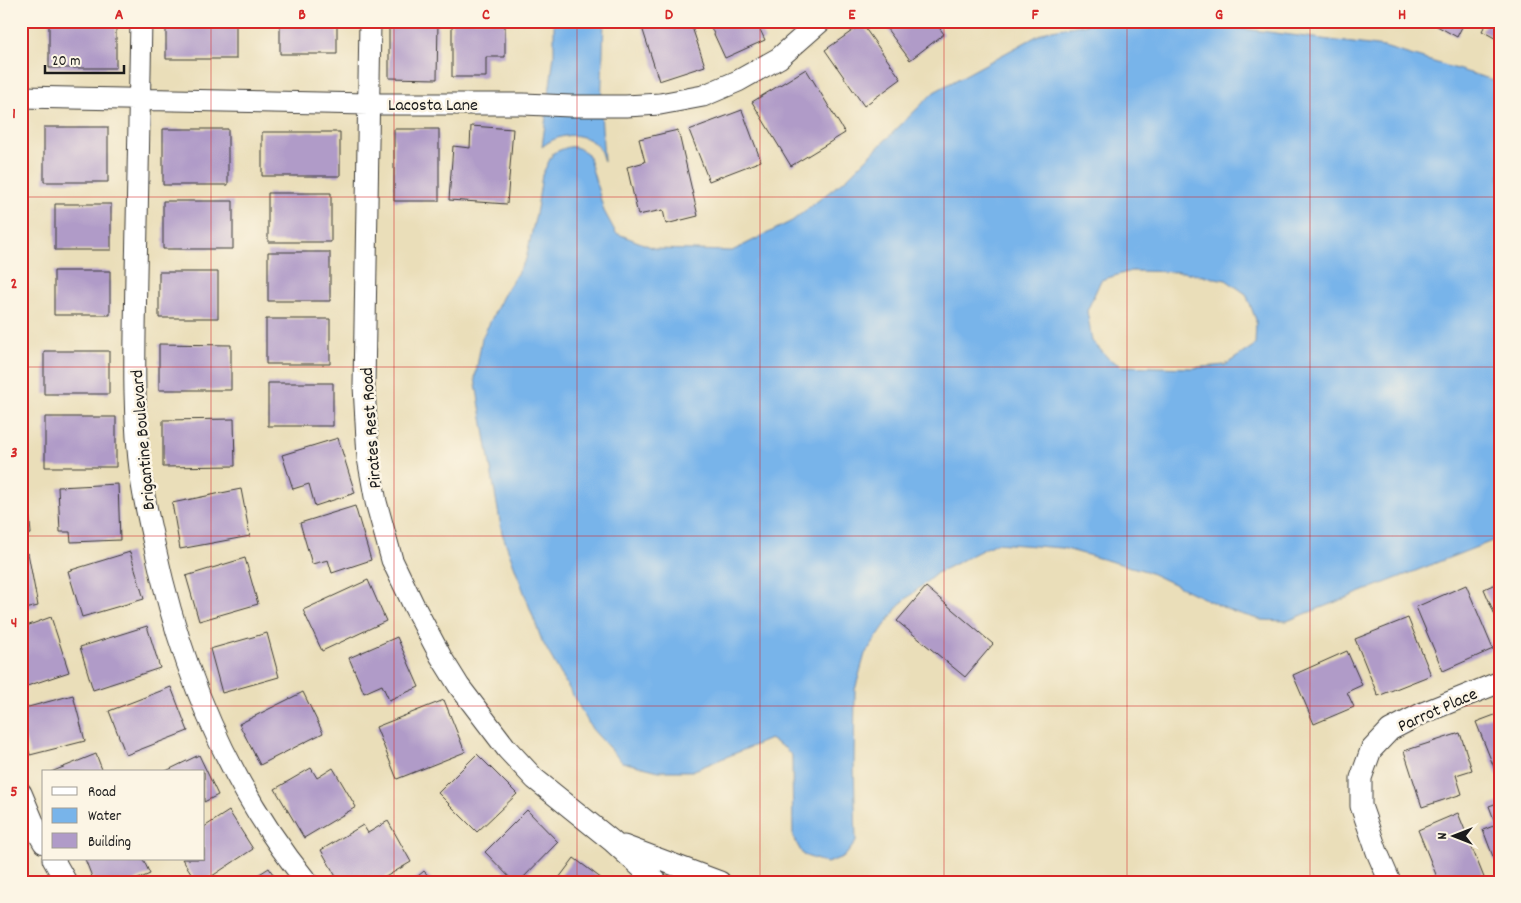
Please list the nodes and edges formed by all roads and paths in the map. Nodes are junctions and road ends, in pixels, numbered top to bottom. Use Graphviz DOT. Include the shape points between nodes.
graph roads {
  1 [pos="141,21"];
  2 [pos="370,21"];
  3 [pos="821,21"];
  4 [pos="21,97"];
  5 [pos="140,100"];
  6 [pos="368,104"];
  7 [pos="1500,682"];
  8 [pos="21,793"];
  9 [pos="34,837"];
  10 [pos="612,841"];
  11 [pos="54,860"];
  12 [pos="66,882"];
  13 [pos="307,882"];
  14 [pos="657,882"];
  15 [pos="720,882"];
  16 [pos="1390,882"];
  1 -- 5 [label="street, Brigantine Boulevard"];
  2 -- 6 [label="street, Pirates Rest Road"];
  3 -- 6 [label="street, Lacosta Lane" via="779,58 738,81 703,96 660,104"];
  4 -- 5 [label="street, Lacosta Lane"];
  5 -- 6 [label="street, Lacosta Lane"];
  5 -- 13 [label="street, Brigantine Boulevard" via="135,357 137,431 147,515 164,589 183,651 220,743 241,784 285,854"];
  6 -- 10 [label="street, Pirates Rest Road" via="364,386 368,458 392,560 441,657 507,749 535,779"];
  7 -- 16 [label="street, Parrot Place" via="1390,730 1371,750 1360,778 1361,806"];
  8 -- 9 [label="street"];
  10 -- 14 [label="street, Pirates Rest Road"];
  10 -- 15 [label="street, Pirates Rest Road"];
  11 -- 12 [label="street"];
}
